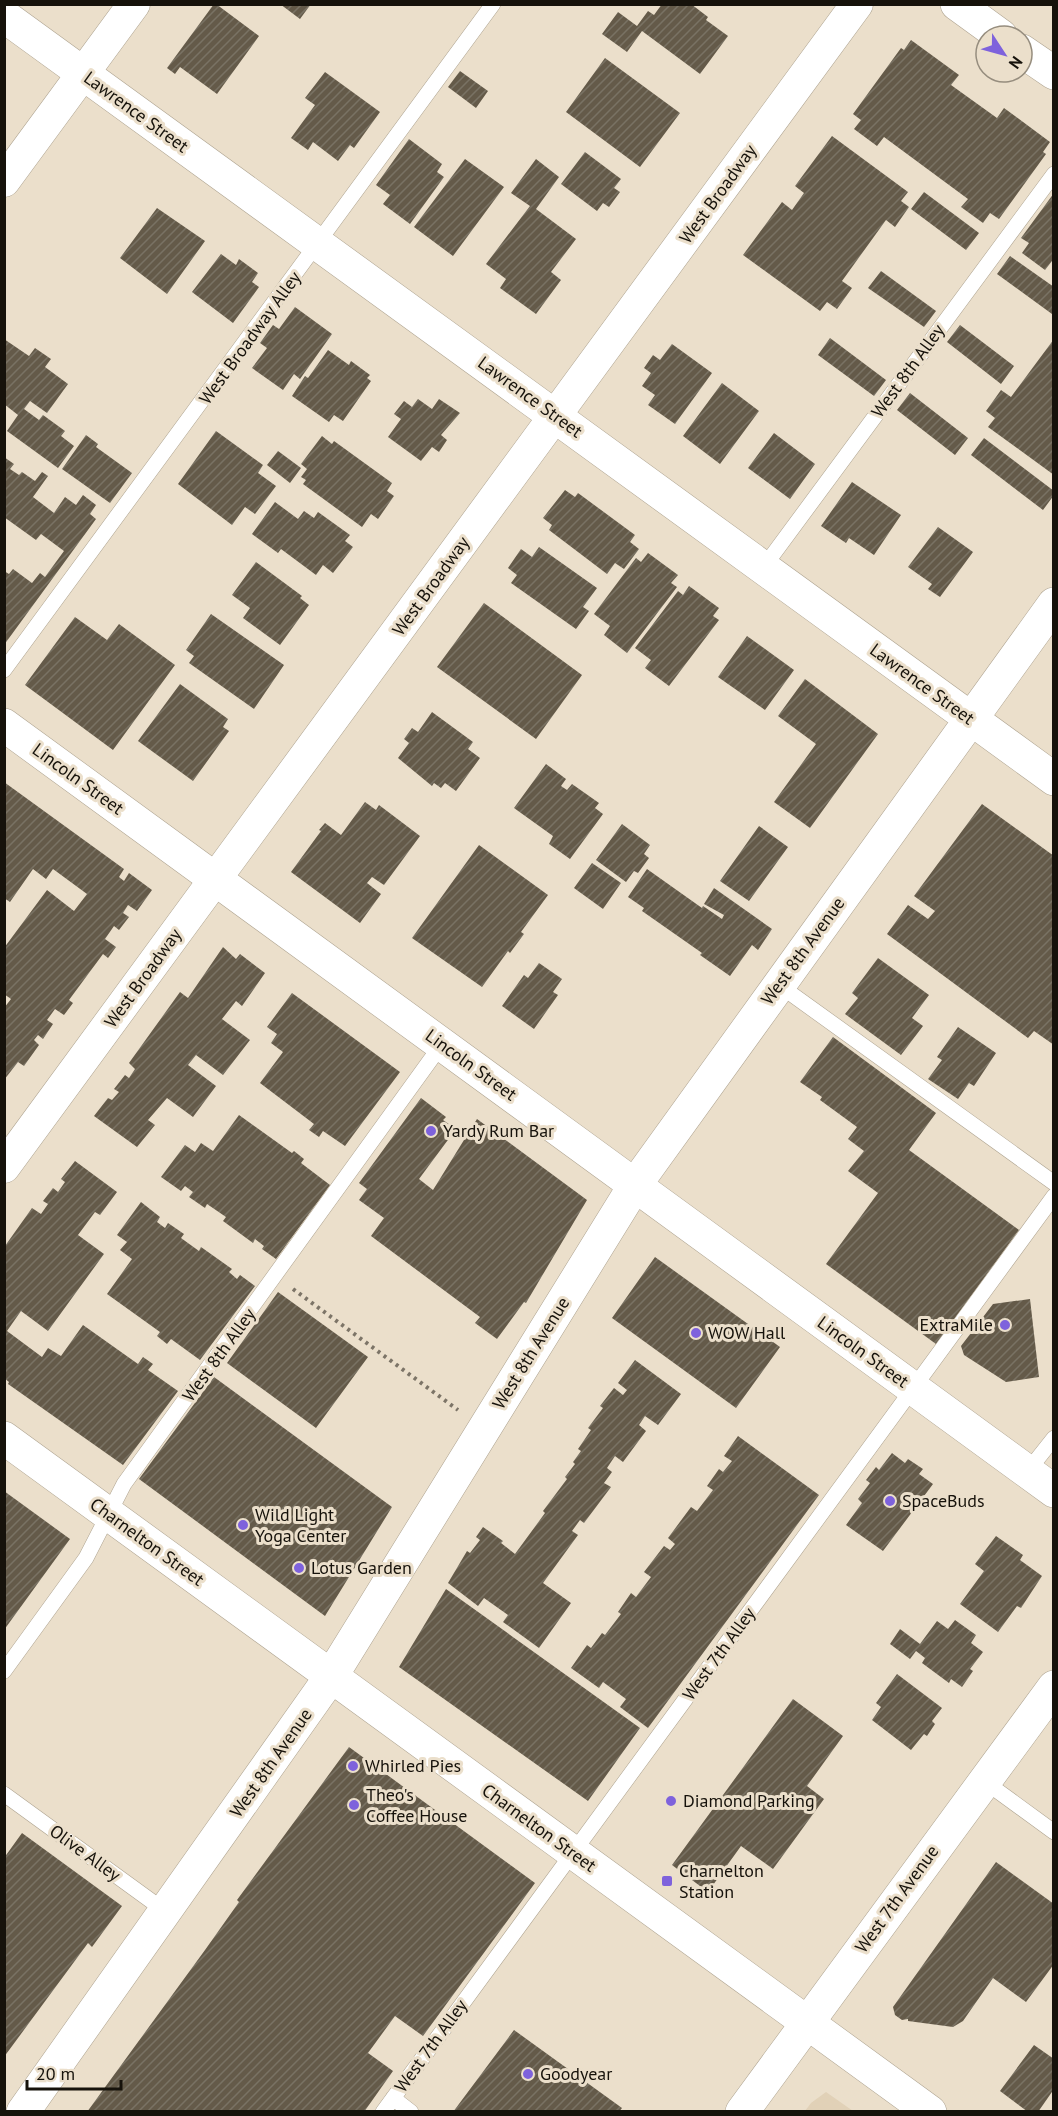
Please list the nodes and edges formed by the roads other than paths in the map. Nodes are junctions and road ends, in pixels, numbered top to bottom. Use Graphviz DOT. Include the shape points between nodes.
graph roads {
  1 [pos="134,4"];
  2 [pos="493,4"];
  3 [pos="857,4"];
  4 [pos="957,4"];
  5 [pos="4,16"];
  6 [pos="984,24"];
  7 [pos="1034,60"];
  8 [pos="84,74"];
  9 [pos="1053,74"];
  10 [pos="1053,174"];
  11 [pos="4,181"];
  12 [pos="318,244"];
  13 [pos="556,416"];
  14 [pos="763,568"];
  15 [pos="1053,604"];
  16 [pos="4,670"];
  17 [pos="971,719"];
  18 [pos="4,725"];
  19 [pos="1053,779"];
  20 [pos="215,880"];
  21 [pos="779,985"];
  22 [pos="442,1044"];
  23 [pos="4,1167"];
  24 [pos="1053,1184"];
  25 [pos="635,1185"];
  26 [pos="1053,1196"];
  27 [pos="913,1389"];
  28 [pos="4,1438"];
  29 [pos="1053,1438"];
  30 [pos="1027,1472"];
  31 [pos="1053,1491"];
  32 [pos="108,1514"];
  33 [pos="4,1671"];
  34 [pos="332,1676"];
  35 [pos="1053,1687"];
  36 [pos="984,1781"];
  37 [pos="4,1794"];
  38 [pos="1053,1832"];
  39 [pos="573,1853"];
  40 [pos="165,1911"];
  41 [pos="806,2022"];
  42 [pos="393,2098"];
  43 [pos="23,2112"];
  44 [pos="383,2112"];
  45 [pos="411,2112"];
  46 [pos="742,2112"];
  47 [pos="930,2112"];
  1 -- 8 [label="street"];
  2 -- 12 [label="lane, West Broadway Alley"];
  3 -- 13 [label="street, West Broadway"];
  4 -- 6 [label="street"];
  5 -- 8 [label="street, Lawrence Street"];
  7 -- 9 [label="street"];
  8 -- 11 [label="street"];
  8 -- 12 [label="street, Lawrence Street"];
  10 -- 14 [label="lane, West 8th Alley"];
  12 -- 13 [label="street, Lawrence Street"];
  12 -- 16 [label="lane, West Broadway Alley"];
  13 -- 14 [label="street, Lawrence Street"];
  13 -- 20 [label="street, West Broadway"];
  14 -- 17 [label="street, Lawrence Street"];
  15 -- 17 [label="street, West 8th Avenue"];
  17 -- 19 [label="street, Lawrence Street"];
  17 -- 21 [label="street, West 8th Avenue"];
  18 -- 20 [label="street, Lincoln Street"];
  20 -- 22 [label="street, Lincoln Street"];
  20 -- 23 [label="street, West Broadway"];
  21 -- 24 [label="lane"];
  21 -- 25 [label="street, West 8th Avenue"];
  22 -- 25 [label="street, Lincoln Street"];
  22 -- 32 [label="lane, West 8th Alley" via="124,1484"];
  25 -- 27 [label="street, Lincoln Street"];
  25 -- 34 [label="street, West 8th Avenue"];
  26 -- 27 [label="lane, West 7th Alley"];
  27 -- 30 [label="street, Lincoln Street"];
  27 -- 39 [label="lane, West 7th Alley"];
  28 -- 32 [label="street, Charnelton Street"];
  29 -- 30 [label="lane"];
  30 -- 31 [label="street, Lincoln Street"];
  32 -- 33 [label="lane, West 8th Alley" via="86,1558"];
  32 -- 34 [label="street, Charnelton Street"];
  34 -- 39 [label="street, Charnelton Street"];
  34 -- 40 [label="street, West 8th Avenue"];
  35 -- 36 [label="street, West 7th Avenue"];
  36 -- 38 [label="lane"];
  36 -- 41 [label="street, West 7th Avenue"];
  37 -- 40 [label="lane, Olive Alley"];
  39 -- 41 [label="street, Charnelton Street"];
  39 -- 42 [label="lane, West 7th Alley"];
  40 -- 43 [label="street, West 8th Avenue"];
  41 -- 46 [label="street, West 7th Avenue"];
  41 -- 47 [label="street, Charnelton Street"];
  42 -- 44 [label="lane, West 7th Alley"];
  42 -- 45 [label="lane"];
}
